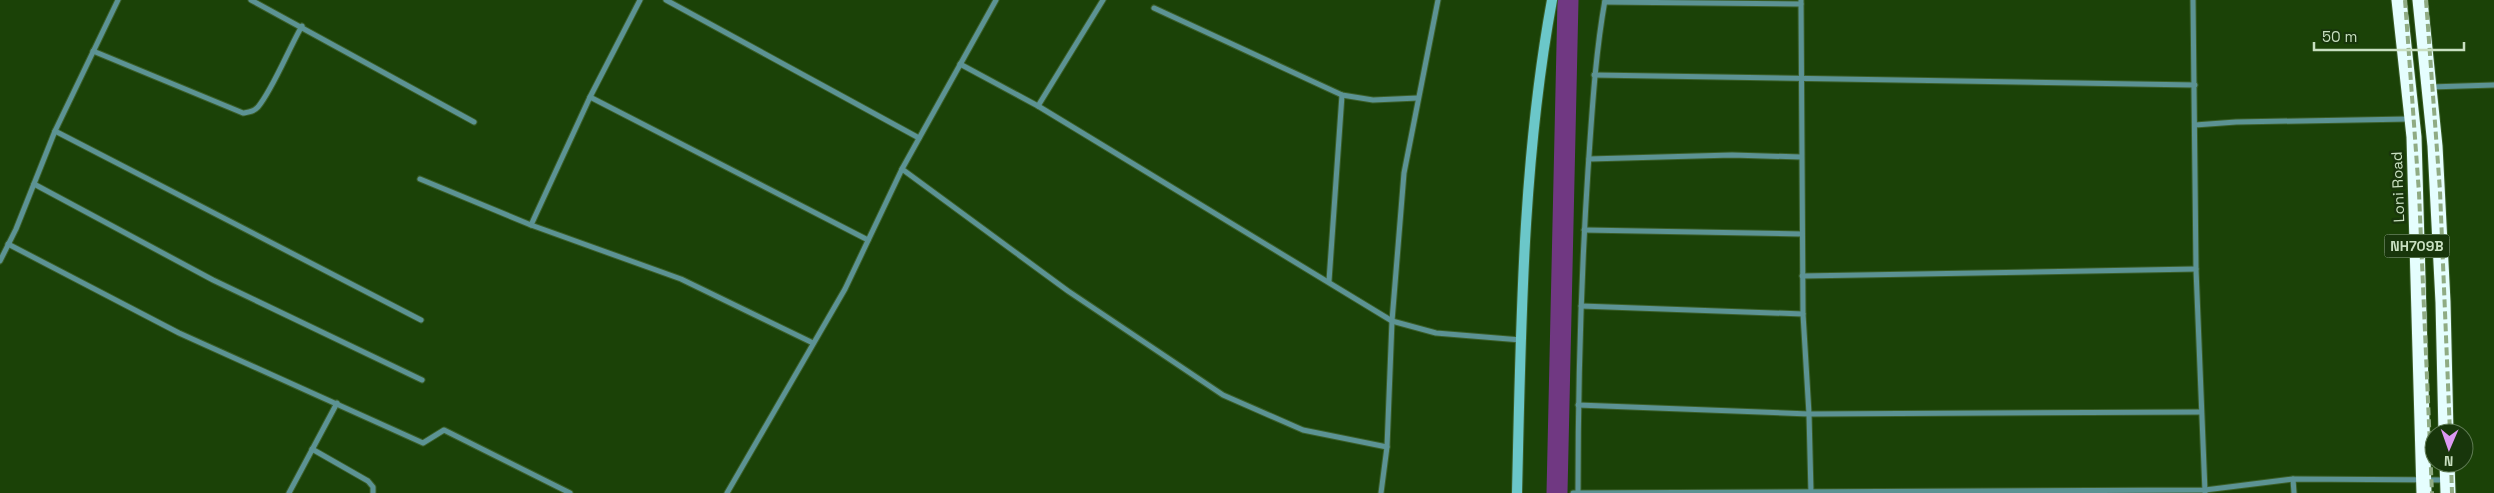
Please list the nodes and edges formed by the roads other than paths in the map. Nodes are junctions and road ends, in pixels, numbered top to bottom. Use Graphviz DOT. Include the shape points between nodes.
graph roads {
  1 [pos="118,0"];
  2 [pos="251,0"];
  3 [pos="640,0"];
  4 [pos="666,0"];
  5 [pos="996,0"];
  6 [pos="1103,0"];
  7 [pos="1438,0"];
  8 [pos="1552,0"];
  9 [pos="2193,0"];
  10 [pos="2399,0"];
  11 [pos="2420,0"];
  12 [pos="1605,1"];
  13 [pos="1801,2"];
  14 [pos="1154,8"];
  15 [pos="302,26"];
  16 [pos="93,51"];
  17 [pos="960,64"];
  18 [pos="1594,75"];
  19 [pos="1801,80"];
  20 [pos="2195,84"];
  21 [pos="2494,85"];
  22 [pos="2429,87"];
  23 [pos="1342,95"];
  24 [pos="590,97"];
  25 [pos="1418,98"];
  26 [pos="1038,106"];
  27 [pos="2412,119"];
  28 [pos="474,122"];
  29 [pos="2195,125"];
  30 [pos="55,131"];
  31 [pos="919,138"];
  32 [pos="1801,157"];
  33 [pos="1589,159"];
  34 [pos="902,169"];
  35 [pos="420,179"];
  36 [pos="34,184"];
  37 [pos="531,225"];
  38 [pos="1584,230"];
  39 [pos="1802,234"];
  40 [pos="868,240"];
  41 [pos="8,244"];
  42 [pos="0,261"];
  43 [pos="2196,269"];
  44 [pos="1802,276"];
  45 [pos="1329,281"];
  46 [pos="1581,306"];
  47 [pos="1803,314"];
  48 [pos="420,320"];
  49 [pos="1392,321"];
  50 [pos="1520,340"];
  51 [pos="813,343"];
  52 [pos="422,380"];
  53 [pos="337,403"];
  54 [pos="1578,405"];
  55 [pos="2201,412"];
  56 [pos="1809,414"];
  57 [pos="2446,423"];
  58 [pos="1387,447"];
  59 [pos="312,450"];
  60 [pos="2447,473"];
  61 [pos="2294,479"];
  62 [pos="2424,486"];
  63 [pos="2448,486"];
  64 [pos="2205,491"];
  65 [pos="1811,492"];
  66 [pos="289,493"];
  67 [pos="373,493"];
  68 [pos="570,493"];
  69 [pos="727,493"];
  70 [pos="1381,493"];
  71 [pos="1517,493"];
  72 [pos="1573,493"];
  73 [pos="1578,493"];
  74 [pos="2294,493"];
  1 -- 16 [label="street"];
  2 -- 15 [label="street"];
  3 -- 24 [label="street"];
  4 -- 31 [label="street"];
  5 -- 17 [label="street"];
  6 -- 26 [label="street"];
  7 -- 25 [label="street"];
  8 -- 50 [label="street" via="1539,70 1522,258"];
  9 -- 20 [label="street"];
  10 -- 27 [label="highway, Loni Road / NH709B"];
  11 -- 22 [label="highway, NH709B"];
  12 -- 13 [label="street"];
  12 -- 18 [label="street"];
  13 -- 19 [label="street"];
  14 -- 23 [label="street"];
  15 -- 16 [label="street" via="261,101 251,112 244,113"];
  15 -- 28 [label="street"];
  16 -- 30 [label="street"];
  17 -- 26 [label="street"];
  17 -- 31 [label="street"];
  18 -- 19 [label="street"];
  18 -- 33 [label="street"];
  19 -- 20 [label="street"];
  19 -- 32 [label="street"];
  20 -- 29 [label="street"];
  21 -- 22 [label="street"];
  22 -- 57 [label="highway, NH709B" via="2443,302"];
  23 -- 25 [label="street" via="1373,100"];
  23 -- 45 [label="street"];
  24 -- 37 [label="street"];
  24 -- 40 [label="street"];
  25 -- 49 [label="street" via="1404,173"];
  26 -- 45 [label="street"];
  27 -- 29 [label="street"];
  27 -- 62 [label="highway, Loni Road / NH709B"];
  29 -- 43 [label="street"];
  30 -- 36 [label="street"];
  30 -- 48 [label="street"];
  31 -- 34 [label="street"];
  32 -- 33 [label="street" via="1732,155"];
  32 -- 39 [label="street"];
  33 -- 38 [label="street"];
  34 -- 40 [label="street"];
  34 -- 58 [label="street" via="1068,291 1223,395 1303,430"];
  35 -- 37 [label="street"];
  36 -- 41 [label="street"];
  36 -- 52 [label="street" via="213,280"];
  37 -- 51 [label="street" via="681,279"];
  38 -- 39 [label="street"];
  38 -- 46 [label="street"];
  39 -- 44 [label="street"];
  40 -- 51 [label="street"];
  41 -- 42 [label="street"];
  41 -- 53 [label="street" via="179,333"];
  43 -- 44 [label="street"];
  43 -- 55 [label="street"];
  44 -- 47 [label="street"];
  45 -- 49 [label="street"];
  46 -- 47 [label="street"];
  46 -- 54 [label="street"];
  47 -- 56 [label="street"];
  49 -- 50 [label="street" via="1436,333"];
  49 -- 58 [label="street"];
  50 -- 71 [label="street"];
  51 -- 69 [label="street"];
  53 -- 59 [label="street"];
  53 -- 68 [label="street" via="423,443 444,430"];
  54 -- 56 [label="street"];
  54 -- 73 [label="street"];
  55 -- 56 [label="street"];
  55 -- 64 [label="street"];
  56 -- 65 [label="street"];
  58 -- 70 [label="street"];
  59 -- 66 [label="street"];
  59 -- 67 [label="street" via="368,481"];
  60 -- 63 [label="highway"];
  61 -- 62 [label="street"];
  61 -- 64 [label="street"];
  61 -- 74 [label="street"];
  62 -- 63 [label="street"];
  64 -- 65 [label="street"];
  65 -- 73 [label="street"];
  72 -- 73 [label="street"];
}
